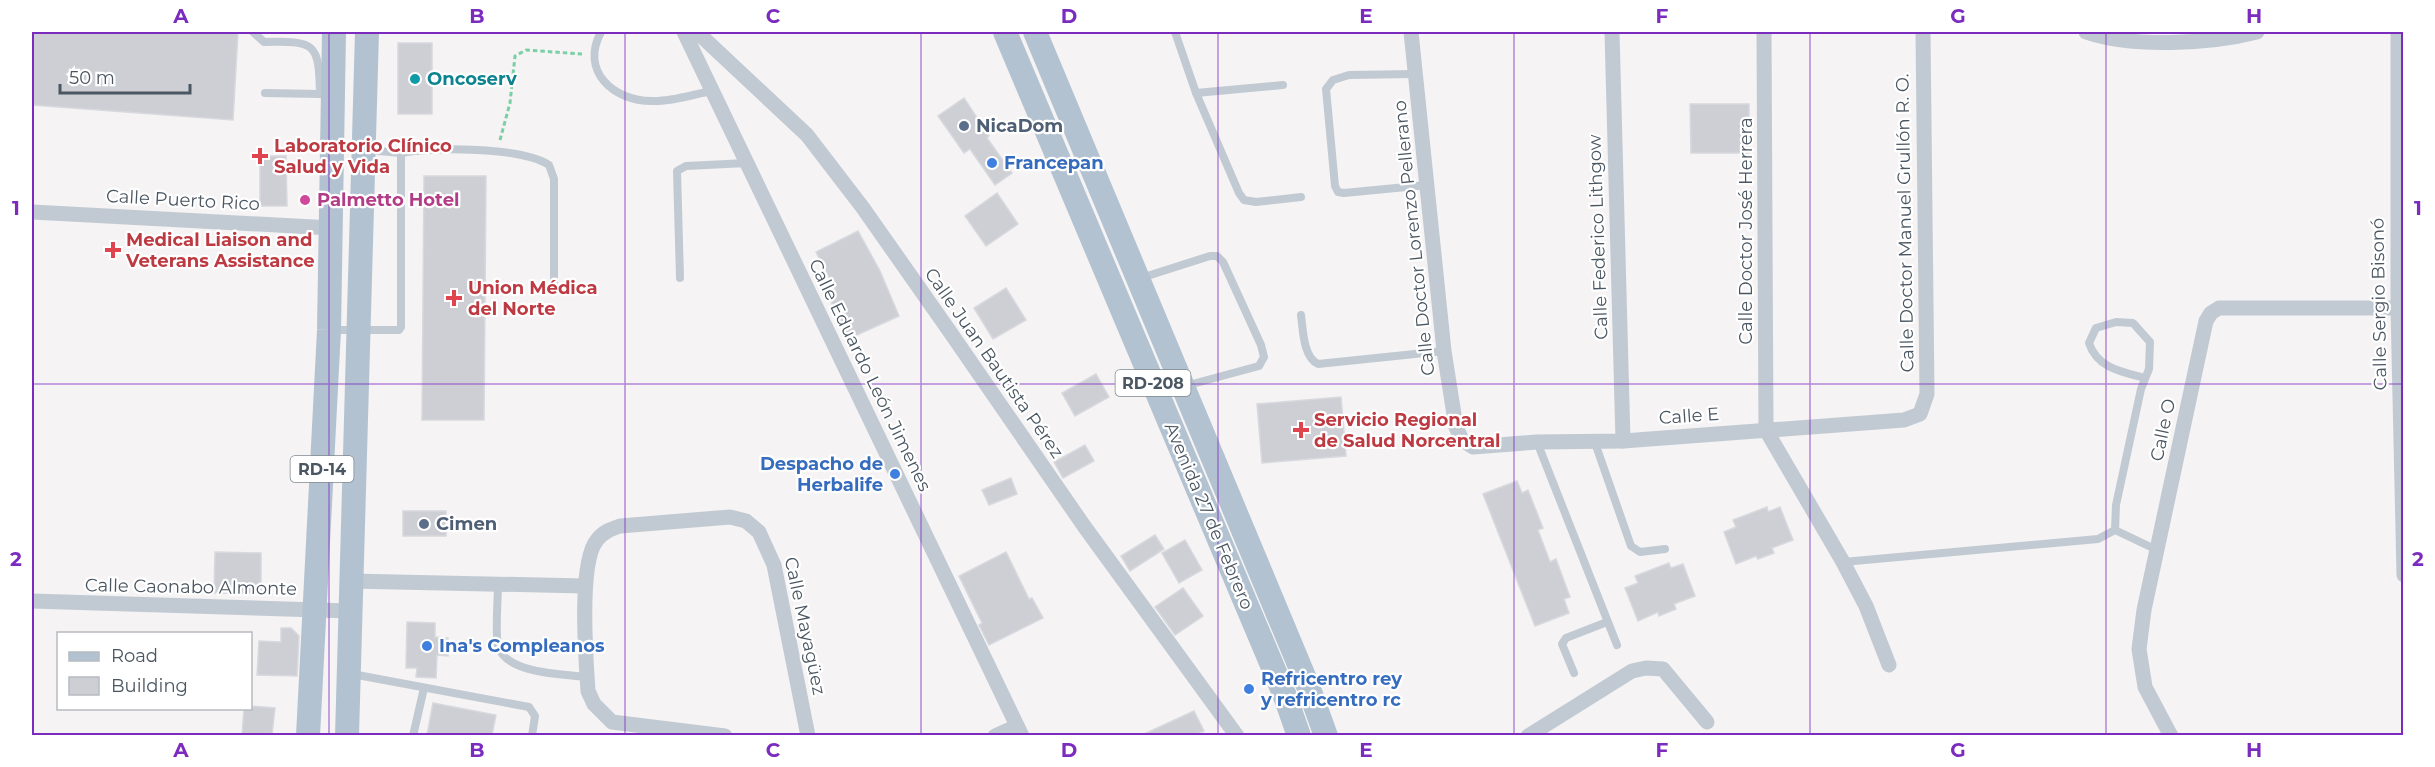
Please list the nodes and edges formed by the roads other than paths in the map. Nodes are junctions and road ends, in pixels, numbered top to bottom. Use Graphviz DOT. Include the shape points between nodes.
graph roads {
  1 [pos="253,32"];
  2 [pos="334,32"];
  3 [pos="367,32"];
  4 [pos="601,32"];
  5 [pos="684,32"];
  6 [pos="697,32"];
  7 [pos="1005,32"];
  8 [pos="1035,32"];
  9 [pos="1175,32"];
  10 [pos="1411,32"];
  11 [pos="1612,32"];
  12 [pos="1764,32"];
  13 [pos="1923,32"];
  14 [pos="2086,32"];
  15 [pos="2257,32"];
  16 [pos="2398,32"];
  17 [pos="1415,74"];
  18 [pos="1283,85"];
  19 [pos="712,91"];
  20 [pos="265,93"];
  21 [pos="1196,93"];
  22 [pos="326,94"];
  23 [pos="364,150"];
  24 [pos="401,153"];
  25 [pos="747,163"];
  26 [pos="1427,185"];
  27 [pos="1301,197"];
  28 [pos="32,212"];
  29 [pos="332,228"];
  30 [pos="680,278"];
  31 [pos="1138,279"];
  32 [pos="554,287"];
  33 [pos="2398,308"];
  34 [pos="1301,315"];
  35 [pos="329,330"];
  36 [pos="357,330"];
  37 [pos="1444,351"];
  38 [pos="2145,378"];
  39 [pos="1183,386"];
  40 [pos="1920,414"];
  41 [pos="1766,430"];
  42 [pos="1462,440"];
  43 [pos="1594,440"];
  44 [pos="1623,441"];
  45 [pos="1537,442"];
  46 [pos="2115,530"];
  47 [pos="1665,549"];
  48 [pos="2157,550"];
  49 [pos="1843,562"];
  50 [pos="2403,575"];
  51 [pos="350,581"];
  52 [pos="498,584"];
  53 [pos="585,586"];
  54 [pos="32,602"];
  55 [pos="315,609"];
  56 [pos="349,610"];
  57 [pos="1607,622"];
  58 [pos="1617,645"];
  59 [pos="1889,665"];
  60 [pos="348,673"];
  61 [pos="1574,673"];
  62 [pos="587,677"];
  63 [pos="424,688"];
  64 [pos="1707,722"];
  65 [pos="1019,731"];
  66 [pos="308,735"];
  67 [pos="347,735"];
  68 [pos="413,735"];
  69 [pos="532,735"];
  70 [pos="725,735"];
  71 [pos="808,735"];
  72 [pos="994,735"];
  73 [pos="1237,735"];
  74 [pos="1299,735"];
  75 [pos="1326,735"];
  76 [pos="1527,735"];
  77 [pos="2171,735"];
  1 -- 22 [label="lane" via="264,42 299,42 313,49"];
  2 -- 22 [label="main road"];
  3 -- 23 [label="main road, RD-14"];
  4 -- 19 [label="lane" via="593,55 597,72 624,96 653,102"];
  5 -- 19 [label="street, Calle Eduardo León Jimenes"];
  6 -- 73 [label="street, Calle Juan Bautista Pérez" via="807,135"];
  7 -- 74 [label="main road, Avenida 27 de Febrero / RD-208"];
  8 -- 31 [label="main road, Avenida 27 de Febrero / RD-208"];
  9 -- 21 [label="lane"];
  10 -- 17 [label="street, Calle Doctor Lorenzo Pellerano"];
  11 -- 44 [label="street, Calle Federico Lithgow"];
  12 -- 41 [label="street, Calle Doctor José Herrera"];
  13 -- 40 [label="street, Calle Doctor Manuel Grullón R. O." via="1927,394"];
  14 -- 15 [label="street" via="2104,38 2176,42"];
  16 -- 33 [label="street, Calle Sergio Bisonó"];
  17 -- 26 [label="street, Calle Doctor Lorenzo Pellerano"];
  17 -- 26 [label="lane" via="1349,75 1334,80 1326,89 1335,186 1344,193"];
  18 -- 21 [label="lane"];
  19 -- 25 [label="street, Calle Eduardo León Jimenes"];
  20 -- 22 [label="lane"];
  21 -- 27 [label="lane" via="1244,200"];
  22 -- 29 [label="main road"];
  23 -- 24 [label="lane"];
  23 -- 36 [label="main road, RD-14"];
  24 -- 32 [label="lane" via="497,151 540,158 549,165 554,179"];
  24 -- 36 [label="lane" via="401,327"];
  25 -- 30 [label="lane" via="686,166 677,171"];
  25 -- 65 [label="street, Calle Eduardo León Jimenes"];
  26 -- 37 [label="street, Calle Doctor Lorenzo Pellerano"];
  28 -- 29 [label="street, Calle Puerto Rico"];
  29 -- 35 [label="main road"];
  31 -- 39 [label="main road, Avenida 27 de Febrero / RD-208"];
  31 -- 39 [label="lane" via="1217,256 1224,262 1261,345 1264,357 1259,366"];
  33 -- 48 [label="street, Calle O" via="2219,308 2211,313 2206,321"];
  33 -- 50 [label="street, Calle Sergio Bisonó"];
  34 -- 37 [label="lane" via="1307,351 1311,360 1318,363"];
  35 -- 36 [label="lane"];
  35 -- 55 [label="main road, RD-14"];
  36 -- 51 [label="main road, RD-14"];
  37 -- 42 [label="street, Calle Doctor Lorenzo Pellerano" via="1456,427"];
  38 -- 38 [label="lane" via="2104,365 2093,354 2090,343 2096,328 2116,322 2133,323 2150,342"];
  38 -- 46 [label="lane" via="2116,505"];
  39 -- 75 [label="main road, Avenida 27 de Febrero / RD-208"];
  40 -- 41 [label="street, Calle E" via="1904,420"];
  41 -- 44 [label="street, Calle E"];
  41 -- 49 [label="street"];
  42 -- 45 [label="street, Calle E" via="1473,447"];
  43 -- 44 [label="street, Calle E"];
  43 -- 45 [label="street, Calle E"];
  43 -- 47 [label="lane" via="1631,546 1640,552"];
  45 -- 57 [label="lane"];
  46 -- 48 [label="lane"];
  46 -- 49 [label="lane" via="2098,539"];
  48 -- 77 [label="street, Calle O" via="2139,650 2145,687"];
  49 -- 59 [label="street" via="1866,606"];
  51 -- 52 [label="street"];
  51 -- 56 [label="main road, RD-14"];
  52 -- 53 [label="street"];
  52 -- 62 [label="lane" via="498,646 506,658 521,668"];
  53 -- 62 [label="street, Calle Mayagüez"];
  53 -- 71 [label="street, Calle Mayagüez" via="590,554 605,532 620,526 730,516 746,521 759,532 774,565"];
  54 -- 55 [label="street, Calle Caonabo Almonte"];
  55 -- 56 [label="street, Calle Caonabo Almonte"];
  55 -- 66 [label="main road, RD-14"];
  56 -- 60 [label="main road, RD-14"];
  57 -- 58 [label="lane"];
  57 -- 61 [label="lane" via="1566,638 1562,644"];
  60 -- 63 [label="lane"];
  60 -- 67 [label="main road, RD-14"];
  62 -- 70 [label="street, Calle Mayagüez" via="594,704 612,722"];
  63 -- 68 [label="lane"];
  63 -- 69 [label="lane" via="529,707 535,716"];
  64 -- 76 [label="street" via="1663,669 1646,668 1632,671"];
  65 -- 72 [label="street"];
}
